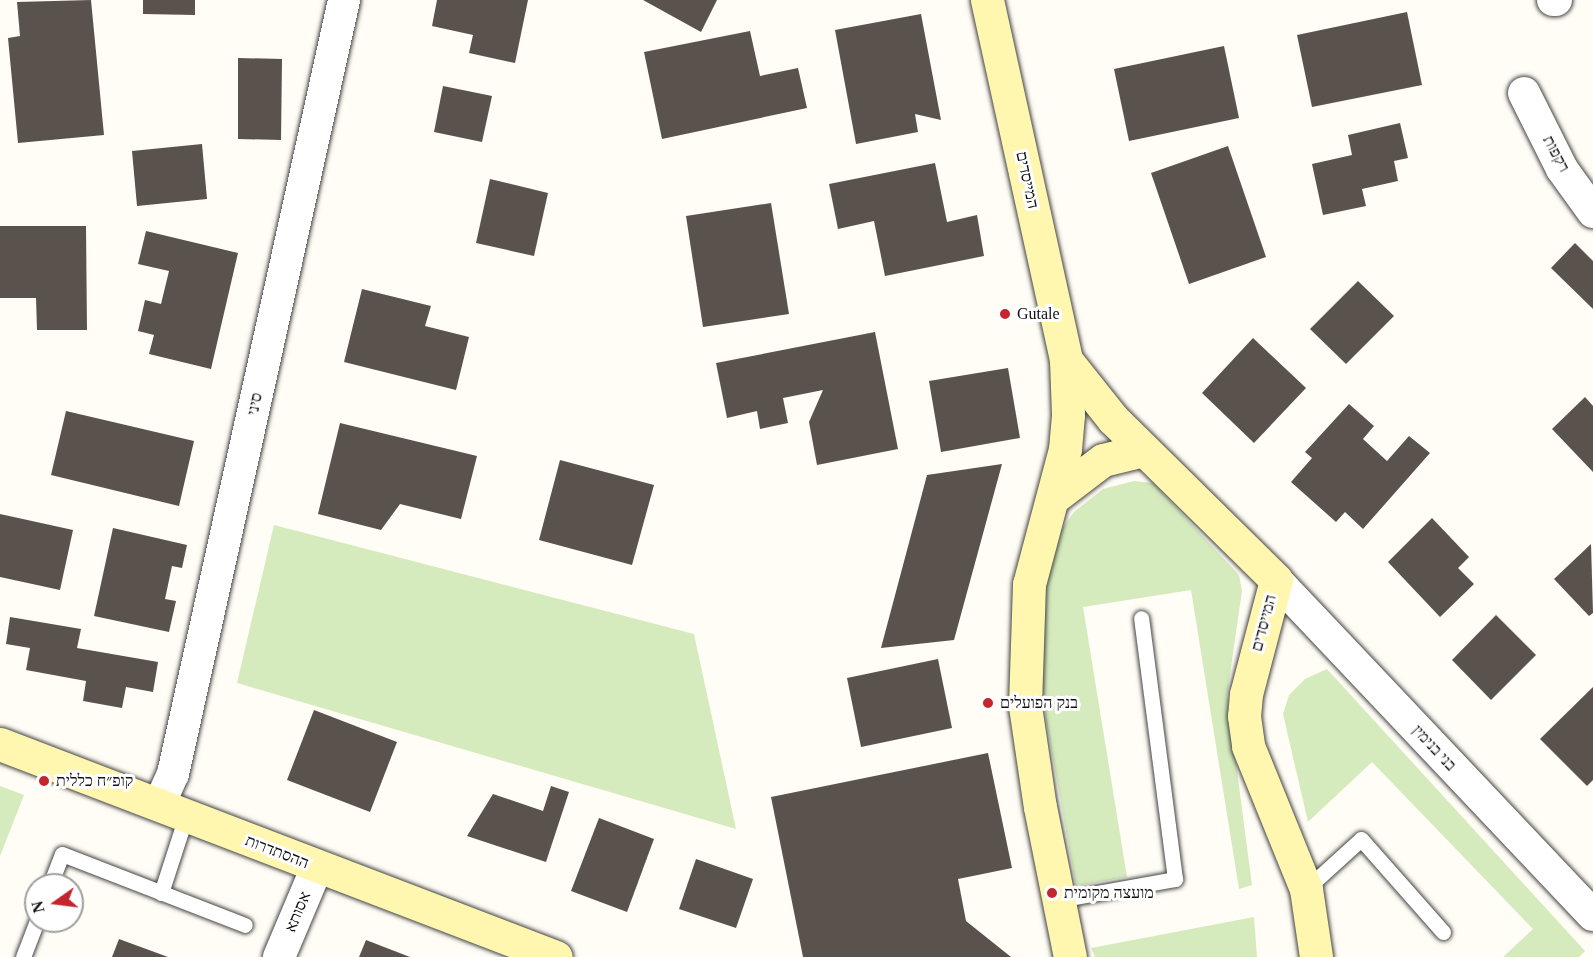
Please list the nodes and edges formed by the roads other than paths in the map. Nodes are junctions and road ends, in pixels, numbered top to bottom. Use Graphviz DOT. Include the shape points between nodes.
graph roads {
  1 [pos="345,0"];
  2 [pos="987,0"];
  3 [pos="1524,93"];
  4 [pos="1593,212"];
  5 [pos="1066,360"];
  6 [pos="1144,450"];
  7 [pos="1054,497"];
  8 [pos="1276,580"];
  9 [pos="1141,618"];
  10 [pos="0,744"];
  11 [pos="172,811"];
  12 [pos="316,867"];
  13 [pos="55,873"];
  14 [pos="1306,890"];
  15 [pos="161,893"];
  16 [pos="1058,900"];
  17 [pos="1593,915"];
  18 [pos="244,925"];
  19 [pos="1443,932"];
  20 [pos="32,933"];
  21 [pos="23,957"];
  22 [pos="279,957"];
  23 [pos="556,957"];
  24 [pos="1070,957"];
  25 [pos="1316,957"];
  1 -- 11 [label="street, סיני" via="173,774"];
  2 -- 5 [label="street, המייסדים"];
  3 -- 4 [label="street, רקפות" via="1562,169"];
  5 -- 6 [label="street, המייסדים" via="1113,419"];
  5 -- 7 [label="street, המייסדים" via="1068,415"];
  6 -- 7 [label="street" via="1103,460"];
  6 -- 8 [label="street, המייסדים"];
  7 -- 16 [label="street, המייסדים" via="1037,542 1029,584 1025,706"];
  8 -- 14 [label="street, המייסדים" via="1246,694 1244,716 1248,746"];
  8 -- 17 [label="street, בני בנימין"];
  9 -- 16 [label="lane" via="1175,879"];
  10 -- 11 [label="street, ההסתדרות"];
  11 -- 12 [label="street, ההסתדרות"];
  11 -- 15 [label="lane"];
  12 -- 22 [label="street, אסותא"];
  12 -- 23 [label="street, ההסתדרות"];
  13 -- 15 [label="lane" via="62,854"];
  14 -- 19 [label="lane" via="1360,839"];
  14 -- 25 [label="street, המייסדים"];
  15 -- 18 [label="lane"];
  16 -- 24 [label="street, המייסדים"];
  20 -- 21 [label="lane"];
}
